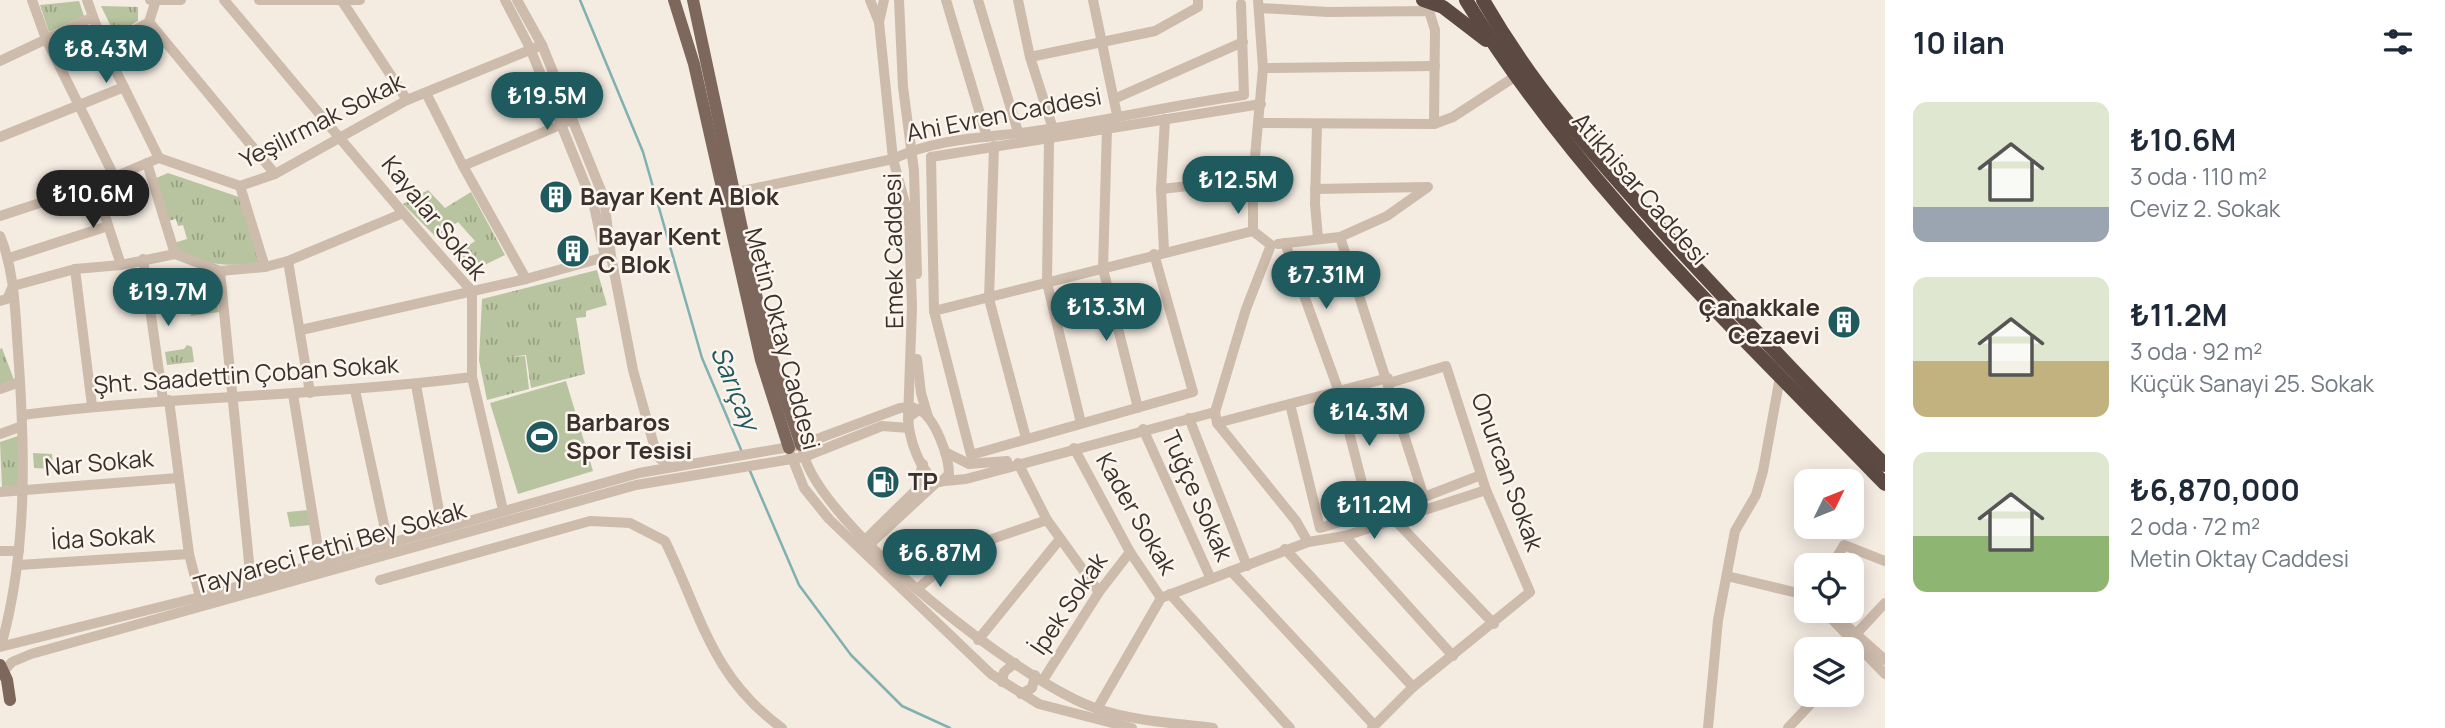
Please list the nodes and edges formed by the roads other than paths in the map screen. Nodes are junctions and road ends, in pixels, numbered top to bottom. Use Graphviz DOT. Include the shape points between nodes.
graph roads {
  1 [pos="24,0"];
  2 [pos="34,0"];
  3 [pos="87,0"];
  4 [pos="150,0"];
  5 [pos="156,0"];
  6 [pos="181,0"];
  7 [pos="224,0"];
  8 [pos="260,0"];
  9 [pos="360,0"];
  10 [pos="505,0"];
  11 [pos="517,0"];
  12 [pos="674,0"];
  13 [pos="693,0"];
  14 [pos="870,0"];
  15 [pos="884,0"];
  16 [pos="905,0"];
  17 [pos="946,0"];
  18 [pos="978,0"];
  19 [pos="1018,0"];
  20 [pos="1093,0"];
  21 [pos="1198,0"];
  22 [pos="1466,0"];
  23 [pos="1483,0"];
  24 [pos="342,1"];
  25 [pos="1241,4"];
  26 [pos="1259,4"];
  27 [pos="898,5"];
  28 [pos="1426,6"];
  29 [pos="91,18"];
  30 [pos="149,22"];
  31 [pos="879,22"];
  32 [pos="46,40"];
  33 [pos="1243,42"];
  34 [pos="1103,43"];
  35 [pos="542,45"];
  36 [pos="104,47"];
  37 [pos="530,48"];
  38 [pos="1495,48"];
  39 [pos="1030,57"];
  40 [pos="0,61"];
  41 [pos="1435,66"];
  42 [pos="1263,68"];
  43 [pos="1516,76"];
  44 [pos="124,87"];
  45 [pos="426,93"];
  46 [pos="1114,99"];
  47 [pos="407,100"];
  48 [pos="77,104"];
  49 [pos="1261,104"];
  50 [pos="1117,116"];
  51 [pos="1165,119"];
  52 [pos="573,120"];
  53 [pos="1260,123"];
  54 [pos="1317,124"];
  55 [pos="1434,124"];
  56 [pos="561,125"];
  57 [pos="1053,129"];
  58 [pos="1107,129"];
  59 [pos="1018,132"];
  60 [pos="341,136"];
  61 [pos="0,137"];
  62 [pos="1049,140"];
  63 [pos="991,141"];
  64 [pos="912,150"];
  65 [pos="159,158"];
  66 [pos="893,159"];
  67 [pos="147,163"];
  68 [pos="463,166"];
  69 [pos="275,174"];
  70 [pos="114,176"];
  71 [pos="1253,179"];
  72 [pos="94,185"];
  73 [pos="240,186"];
  74 [pos="1161,189"];
  75 [pos="1315,190"];
  76 [pos="733,193"];
  77 [pos="401,214"];
  78 [pos="0,216"];
  79 [pos="108,226"];
  80 [pos="1253,231"];
  81 [pos="0,236"];
  82 [pos="1340,237"];
  83 [pos="1318,239"];
  84 [pos="1285,243"];
  85 [pos="1271,245"];
  86 [pos="1159,253"];
  87 [pos="174,254"];
  88 [pos="9,258"];
  89 [pos="143,259"];
  90 [pos="288,261"];
  91 [pos="121,265"];
  92 [pos="265,267"];
  93 [pos="75,269"];
  94 [pos="1103,269"];
  95 [pos="220,271"];
  96 [pos="526,279"];
  97 [pos="1047,283"];
  98 [pos="13,285"];
  99 [pos="472,291"];
  100 [pos="989,299"];
  101 [pos="0,301"];
  102 [pos="934,311"];
  103 [pos="301,330"];
  104 [pos="472,377"];
  105 [pos="1780,377"];
  106 [pos="1388,381"];
  107 [pos="20,382"];
  108 [pos="416,385"];
  109 [pos="0,389"];
  110 [pos="1338,389"];
  111 [pos="355,390"];
  112 [pos="310,393"];
  113 [pos="293,394"];
  114 [pos="234,399"];
  115 [pos="166,400"];
  116 [pos="1290,404"];
  117 [pos="92,406"];
  118 [pos="907,407"];
  119 [pos="1138,408"];
  120 [pos="926,414"];
  121 [pos="1189,418"];
  122 [pos="1216,418"];
  123 [pos="22,421"];
  124 [pos="1081,423"];
  125 [pos="909,424"];
  126 [pos="1143,429"];
  127 [pos="0,434"];
  128 [pos="1026,438"];
  129 [pos="1074,448"];
  130 [pos="1860,448"];
  131 [pos="943,450"];
  132 [pos="793,453"];
  133 [pos="1018,463"];
  134 [pos="923,464"];
  135 [pos="1885,465"];
  136 [pos="672,472"];
  137 [pos="1481,475"];
  138 [pos="178,478"];
  139 [pos="941,481"];
  140 [pos="1885,484"];
  141 [pos="23,490"];
  142 [pos="1486,490"];
  143 [pos="0,492"];
  144 [pos="1424,497"];
  145 [pos="503,510"];
  146 [pos="1370,514"];
  147 [pos="1393,518"];
  148 [pos="1047,520"];
  149 [pos="442,527"];
  150 [pos="1345,536"];
  151 [pos="1060,539"];
  152 [pos="868,541"];
  153 [pos="1308,542"];
  154 [pos="388,543"];
  155 [pos="1285,549"];
  156 [pos="0,551"];
  157 [pos="19,551"];
  158 [pos="1130,552"];
  159 [pos="1839,553"];
  160 [pos="189,554"];
  161 [pos="1885,561"];
  162 [pos="19,565"];
  163 [pos="1247,566"];
  164 [pos="321,568"];
  165 [pos="1231,571"];
  166 [pos="1727,576"];
  167 [pos="1211,579"];
  168 [pos="380,580"];
  169 [pos="251,582"];
  170 [pos="917,589"];
  171 [pos="1099,592"];
  172 [pos="1794,592"];
  173 [pos="1166,596"];
  174 [pos="200,597"];
  175 [pos="1885,603"];
  176 [pos="8,623"];
  177 [pos="1837,623"];
  178 [pos="1843,623"];
  179 [pos="1494,624"];
  180 [pos="1857,633"];
  181 [pos="1849,637"];
  182 [pos="1858,637"];
  183 [pos="978,640"];
  184 [pos="23,642"];
  185 [pos="0,646"];
  186 [pos="1864,654"];
  187 [pos="1453,656"];
  188 [pos="1885,660"];
  189 [pos="1015,663"];
  190 [pos="2,668"];
  191 [pos="1885,674"];
  192 [pos="1040,678"];
  193 [pos="1002,682"];
  194 [pos="1413,687"];
  195 [pos="1021,694"];
  196 [pos="5,699"];
  197 [pos="1808,707"];
  198 [pos="1097,709"];
  199 [pos="0,710"];
  200 [pos="1373,726"];
  201 [pos="782,728"];
  202 [pos="1132,728"];
  203 [pos="1213,728"];
  204 [pos="1290,728"];
  205 [pos="1708,728"];
  206 [pos="1788,728"];
  1 -- 2 [label="street"];
  2 -- 32 [label="street"];
  3 -- 29 [label="street"];
  4 -- 5 [label="street"];
  5 -- 6 [label="street"];
  5 -- 30 [label="street"];
  7 -- 60 [label="street, Kayalar Sokak"];
  8 -- 24 [label="street"];
  9 -- 24 [label="street"];
  10 -- 37 [label="street"];
  11 -- 35 [label="street"];
  12 -- 132 [label="main road, Metin Oktay Caddesi" via="694,64 761,360"];
  13 -- 76 [label="main road, Metin Oktay Caddesi"];
  14 -- 31 [label="street"];
  15 -- 31 [label="street, Emek Caddesi"];
  16 -- 27 [label="street"];
  17 -- 63 [label="street"];
  18 -- 59 [label="street"];
  19 -- 39 [label="street"];
  20 -- 34 [label="street"];
  21 -- 34 [label="street" via="1198,6 1155,31"];
  22 -- 38 [label="highway, Atikhisar Caddesi"];
  23 -- 130 [label="highway, Atikhisar Caddesi" via="1519,60 1570,127"];
  24 -- 47 [label="street"];
  25 -- 33 [label="street"];
  26 -- 28 [label="street" via="1328,12"];
  26 -- 42 [label="street"];
  27 -- 64 [label="street, Emek Caddesi" via="902,88"];
  28 -- 38 [label="highway" via="1443,7"];
  28 -- 41 [label="street" via="1435,30"];
  29 -- 32 [label="street"];
  29 -- 36 [label="street"];
  30 -- 36 [label="street"];
  30 -- 69 [label="street"];
  31 -- 66 [label="street, Emek Caddesi"];
  32 -- 40 [label="street"];
  32 -- 48 [label="street"];
  33 -- 46 [label="street"];
  33 -- 50 [label="street, Ahi Evren Caddesi" via="1244,95"];
  34 -- 39 [label="street"];
  34 -- 46 [label="street"];
  35 -- 37 [label="street, Yeşilırmak Sokak"];
  35 -- 52 [label="street"];
  36 -- 44 [label="street"];
  37 -- 45 [label="street, Yeşilırmak Sokak"];
  37 -- 56 [label="street"];
  38 -- 43 [label="highway, Atikhisar Caddesi"];
  39 -- 57 [label="street"];
  41 -- 42 [label="street"];
  41 -- 55 [label="street"];
  42 -- 49 [label="street"];
  43 -- 55 [label="street" via="1453,117"];
  43 -- 105 [label="highway, Atikhisar Caddesi" via="1587,167"];
  44 -- 48 [label="street"];
  44 -- 65 [label="street"];
  45 -- 47 [label="street, Yeşilırmak Sokak"];
  45 -- 68 [label="street"];
  46 -- 50 [label="street"];
  47 -- 60 [label="street, Yeşilırmak Sokak"];
  48 -- 61 [label="street"];
  48 -- 70 [label="street"];
  49 -- 51 [label="street"];
  49 -- 53 [label="street"];
  50 -- 57 [label="street, Ahi Evren Caddesi"];
  51 -- 58 [label="street"];
  51 -- 74 [label="street"];
  52 -- 56 [label="street"];
  52 -- 136 [label="street" via="604,198 633,370 657,456"];
  53 -- 54 [label="street"];
  53 -- 71 [label="street"];
  54 -- 55 [label="street"];
  54 -- 75 [label="street"];
  56 -- 68 [label="street"];
  56 -- 96 [label="street" via="593,206 605,257"];
  57 -- 59 [label="street, Ahi Evren Caddesi"];
  58 -- 62 [label="street"];
  58 -- 94 [label="street"];
  59 -- 63 [label="street, Ahi Evren Caddesi"];
  60 -- 69 [label="street, Yeşilırmak Sokak"];
  60 -- 77 [label="street, Kayalar Sokak"];
  62 -- 63 [label="street"];
  62 -- 97 [label="street"];
  63 -- 64 [label="street, Ahi Evren Caddesi"];
  63 -- 100 [label="street"];
  63 -- 102 [label="street" via="931,157"];
  64 -- 66 [label="street, Ahi Evren Caddesi"];
  64 -- 120 [label="street, Emek Caddesi" via="917,367"];
  65 -- 67 [label="street"];
  65 -- 73 [label="street, Yeşilırmak Sokak"];
  66 -- 76 [label="street, Ahi Evren Caddesi"];
  66 -- 118 [label="street, Emek Caddesi" via="909,218 912,357"];
  67 -- 70 [label="street"];
  67 -- 87 [label="street"];
  68 -- 96 [label="street"];
  69 -- 73 [label="street, Yeşilırmak Sokak"];
  70 -- 72 [label="street"];
  71 -- 74 [label="street"];
  71 -- 80 [label="street"];
  72 -- 78 [label="street"];
  72 -- 79 [label="street"];
  73 -- 92 [label="street"];
  74 -- 86 [label="street"];
  75 -- 82 [label="street" via="1428,187 1387,216"];
  75 -- 83 [label="street"];
  76 -- 132 [label="main road, Metin Oktay Caddesi"];
  77 -- 90 [label="street"];
  77 -- 99 [label="street, Kayalar Sokak"];
  79 -- 88 [label="street"];
  79 -- 91 [label="street"];
  80 -- 85 [label="street"];
  80 -- 86 [label="street"];
  81 -- 88 [label="street"];
  82 -- 83 [label="street"];
  82 -- 106 [label="street"];
  83 -- 84 [label="street"];
  84 -- 85 [label="street"];
  84 -- 110 [label="street"];
  85 -- 122 [label="street" via="1246,309"];
  86 -- 94 [label="street"];
  86 -- 119 [label="street" via="1193,392"];
  87 -- 89 [label="street"];
  87 -- 95 [label="street"];
  88 -- 98 [label="street"];
  89 -- 91 [label="street"];
  89 -- 115 [label="street"];
  90 -- 92 [label="street"];
  90 -- 103 [label="street"];
  91 -- 93 [label="street"];
  92 -- 95 [label="street"];
  93 -- 98 [label="street"];
  93 -- 117 [label="street"];
  94 -- 97 [label="street"];
  94 -- 119 [label="street"];
  95 -- 114 [label="street"];
  96 -- 99 [label="street"];
  97 -- 100 [label="street"];
  97 -- 124 [label="street"];
  98 -- 101 [label="street" via="7,299"];
  98 -- 107 [label="street"];
  99 -- 103 [label="street"];
  99 -- 104 [label="street, Kayalar Sokak"];
  100 -- 102 [label="street"];
  100 -- 128 [label="street"];
  102 -- 128 [label="street" via="971,455"];
  103 -- 112 [label="street"];
  104 -- 108 [label="street, Şht. Saadettin Çoban Sokak"];
  104 -- 145 [label="street, Kayalar Sokak"];
  105 -- 130 [label="highway, Atikhisar Caddesi"];
  105 -- 166 [label="street" via="1763,471 1756,495 1735,531"];
  106 -- 110 [label="street"];
  106 -- 137 [label="street, Onurcan Sokak" via="1446,366"];
  106 -- 144 [label="street"];
  107 -- 109 [label="street"];
  107 -- 123 [label="street"];
  108 -- 111 [label="street, Şht. Saadettin Çoban Sokak"];
  108 -- 149 [label="street"];
  110 -- 116 [label="street"];
  110 -- 146 [label="street"];
  111 -- 112 [label="street, Şht. Saadettin Çoban Sokak"];
  111 -- 154 [label="street"];
  112 -- 113 [label="street, Şht. Saadettin Çoban Sokak"];
  113 -- 114 [label="street, Şht. Saadettin Çoban Sokak"];
  113 -- 164 [label="street"];
  114 -- 115 [label="street, Şht. Saadettin Çoban Sokak"];
  114 -- 169 [label="street"];
  115 -- 117 [label="street, Şht. Saadettin Çoban Sokak"];
  115 -- 138 [label="street"];
  116 -- 122 [label="street"];
  116 -- 146 [label="street" via="1320,528"];
  117 -- 123 [label="street, Şht. Saadettin Çoban Sokak"];
  118 -- 120 [label="street"];
  118 -- 125 [label="street, Emek Caddesi"];
  118 -- 132 [label="street"];
  119 -- 124 [label="street"];
  120 -- 125 [label="street" via="912,413"];
  120 -- 131 [label="street, Emek Caddesi"];
  121 -- 122 [label="street"];
  121 -- 126 [label="street"];
  121 -- 163 [label="street"];
  122 -- 153 [label="street"];
  123 -- 127 [label="street, Şht. Saadettin Çoban Sokak"];
  123 -- 141 [label="street"];
  124 -- 128 [label="street"];
  125 -- 132 [label="street" via="873,428"];
  125 -- 134 [label="street, Emek Caddesi"];
  126 -- 129 [label="street"];
  126 -- 167 [label="street, Tuğçe Sokak"];
  129 -- 133 [label="street"];
  129 -- 158 [label="street, Kader Sokak"];
  130 -- 135 [label="highway, Atikhisar Caddesi"];
  130 -- 140 [label="highway, Atikhisar Caddesi"];
  131 -- 133 [label="street" via="969,464"];
  131 -- 139 [label="street" via="950,470"];
  132 -- 136 [label="street"];
  132 -- 152 [label="street, Metin Oktay Caddesi" via="825,497"];
  132 -- 193 [label="street, Metin Oktay Caddesi" via="804,488 829,519"];
  133 -- 139 [label="street" via="966,479"];
  133 -- 148 [label="street"];
  134 -- 139 [label="street, Emek Caddesi" via="928,475"];
  134 -- 152 [label="street" via="915,491"];
  136 -- 145 [label="street, Tayyareci Fethi Bey Sokak"];
  136 -- 164 [label="street, Tayyareci Fethi Bey Sokak"];
  137 -- 142 [label="street, Onurcan Sokak"];
  137 -- 144 [label="street"];
  138 -- 141 [label="street, Nar Sokak"];
  138 -- 160 [label="street"];
  139 -- 152 [label="street"];
  141 -- 143 [label="street, Nar Sokak"];
  141 -- 157 [label="street"];
  142 -- 147 [label="street"];
  142 -- 179 [label="street, Onurcan Sokak" via="1531,592"];
  144 -- 146 [label="street"];
  145 -- 149 [label="street, Tayyareci Fethi Bey Sokak"];
  147 -- 150 [label="street"];
  147 -- 179 [label="street"];
  148 -- 151 [label="street"];
  148 -- 170 [label="street" via="966,548"];
  149 -- 154 [label="street, Tayyareci Fethi Bey Sokak"];
  150 -- 153 [label="street"];
  150 -- 187 [label="street"];
  151 -- 171 [label="street"];
  151 -- 183 [label="street"];
  152 -- 170 [label="street, Metin Oktay Caddesi"];
  153 -- 155 [label="street"];
  154 -- 164 [label="street, Tayyareci Fethi Bey Sokak"];
  155 -- 163 [label="street"];
  155 -- 194 [label="street"];
  156 -- 157 [label="street, İda Sokak"];
  157 -- 162 [label="street"];
  158 -- 171 [label="street, İpek Sokak"];
  158 -- 173 [label="street, Kader Sokak"];
  159 -- 161 [label="street" via="1844,545"];
  160 -- 162 [label="street, İda Sokak"];
  160 -- 174 [label="street"];
  162 -- 176 [label="street"];
  163 -- 165 [label="street"];
  164 -- 169 [label="street, Tayyareci Fethi Bey Sokak"];
  164 -- 190 [label="street, Tayyareci Fethi Bey Sokak" via="31,654"];
  165 -- 167 [label="street"];
  165 -- 200 [label="street"];
  166 -- 172 [label="street"];
  166 -- 205 [label="street"];
  167 -- 173 [label="street"];
  168 -- 201 [label="street" via="590,521 630,523 665,541 712,650 735,686"];
  169 -- 174 [label="street, Tayyareci Fethi Bey Sokak"];
  170 -- 183 [label="street, Metin Oktay Caddesi"];
  171 -- 192 [label="street, İpek Sokak"];
  173 -- 198 [label="street, Kader Sokak"];
  173 -- 204 [label="street"];
  174 -- 184 [label="street, Tayyareci Fethi Bey Sokak"];
  175 -- 180 [label="street"];
  176 -- 184 [label="street"];
  176 -- 185 [label="street"];
  177 -- 181 [label="street"];
  178 -- 180 [label="street"];
  179 -- 187 [label="street"];
  180 -- 182 [label="street"];
  180 -- 188 [label="street"];
  183 -- 189 [label="street, Metin Oktay Caddesi"];
  184 -- 185 [label="street, Tayyareci Fethi Bey Sokak"];
  186 -- 191 [label="street"];
  187 -- 194 [label="street"];
  189 -- 192 [label="street, Metin Oktay Caddesi"];
  189 -- 193 [label="street" via="1004,671"];
  190 -- 196 [label="main road"];
  192 -- 195 [label="street, İpek Sokak"];
  192 -- 198 [label="street, Metin Oktay Caddesi"];
  193 -- 195 [label="street, Metin Oktay Caddesi"];
  194 -- 200 [label="street"];
  195 -- 202 [label="street, Metin Oktay Caddesi" via="1039,704"];
  196 -- 199 [label="main road"];
  197 -- 206 [label="street"];
  198 -- 203 [label="street, Metin Oktay Caddesi"];
}
